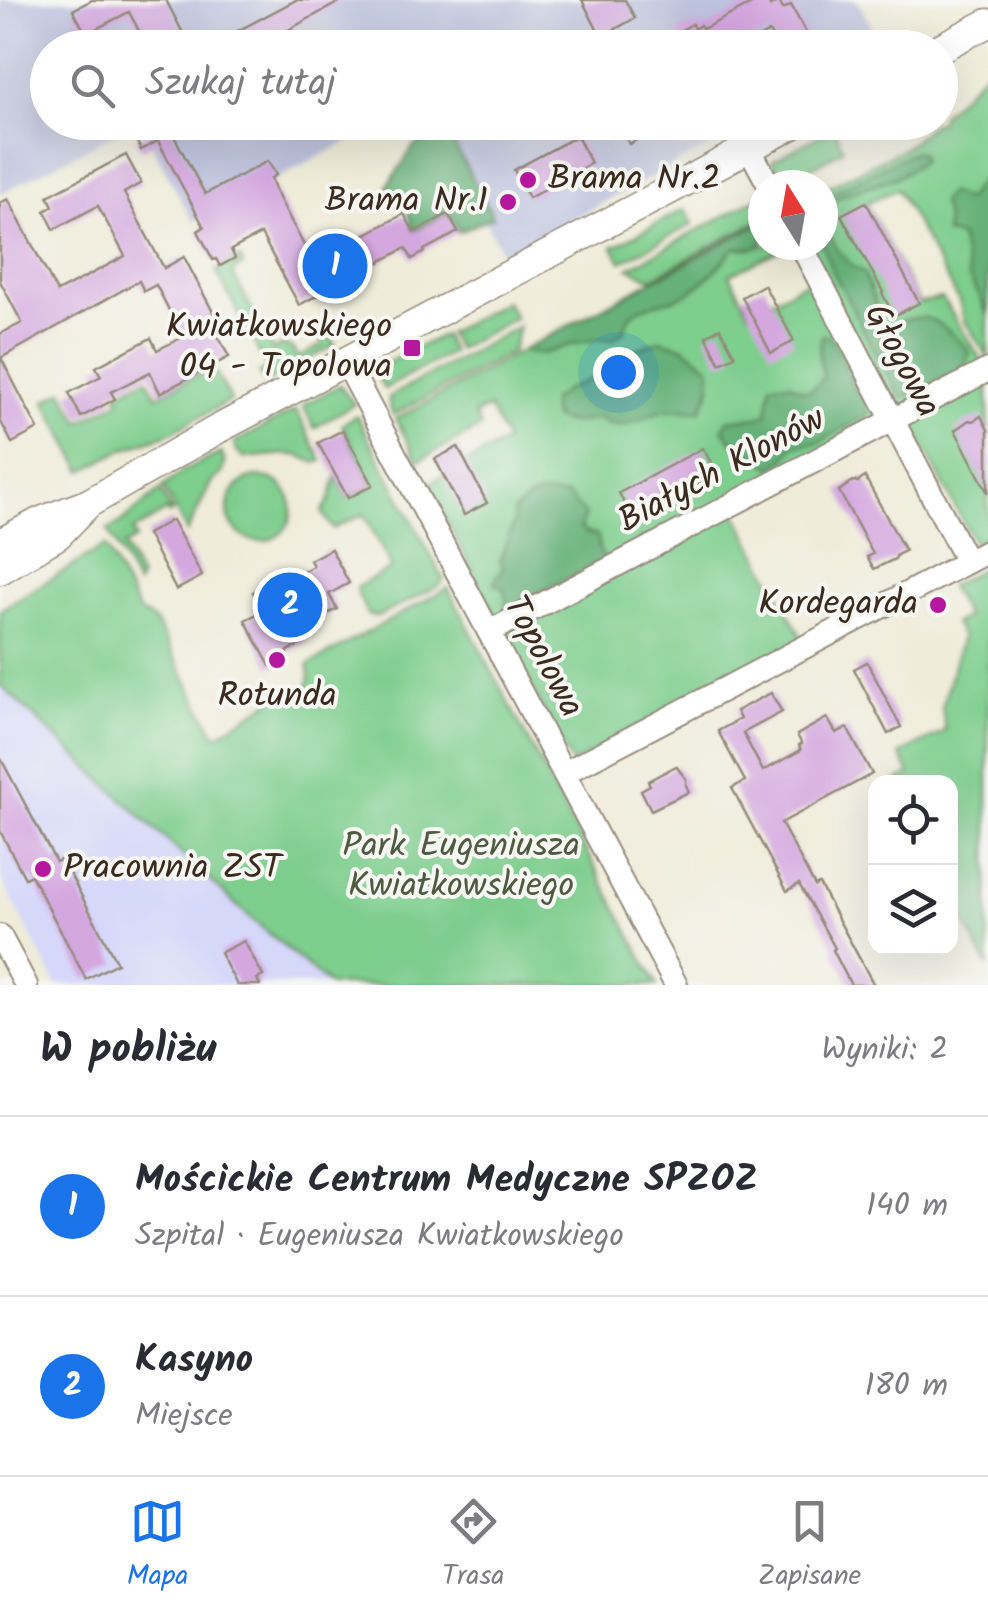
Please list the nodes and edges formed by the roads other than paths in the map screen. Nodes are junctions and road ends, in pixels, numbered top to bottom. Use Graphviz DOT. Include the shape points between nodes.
graph roads {
  1 [pos="988,23"];
  2 [pos="958,39"];
  3 [pos="764,140"];
  4 [pos="749,148"];
  5 [pos="760,170"];
  6 [pos="809,260"];
  7 [pos="346,362"];
  8 [pos="988,370"];
  9 [pos="893,420"];
  10 [pos="89,502"];
  11 [pos="0,543"];
  12 [pos="978,556"];
  13 [pos="0,570"];
  14 [pos="489,632"];
  15 [pos="564,773"];
  16 [pos="0,936"];
  17 [pos="26,985"];
  18 [pos="676,985"];
  1 -- 2 [label="main road"];
  3 -- 4 [label="main road"];
  4 -- 5 [label="street"];
  4 -- 7 [label="main road"];
  6 -- 9 [label="street, Głogowa"];
  7 -- 10 [label="main road"];
  7 -- 14 [label="street, Topolowa"];
  8 -- 9 [label="street, Białych Klonów"];
  9 -- 12 [label="street, Głogowa"];
  9 -- 14 [label="street, Białych Klonów"];
  10 -- 11 [label="main road"];
  10 -- 13 [label="main road" via="58,536"];
  12 -- 15 [label="street"];
  14 -- 15 [label="street, Topolowa"];
  15 -- 18 [label="street, Topolowa"];
  16 -- 17 [label="street"];
}
